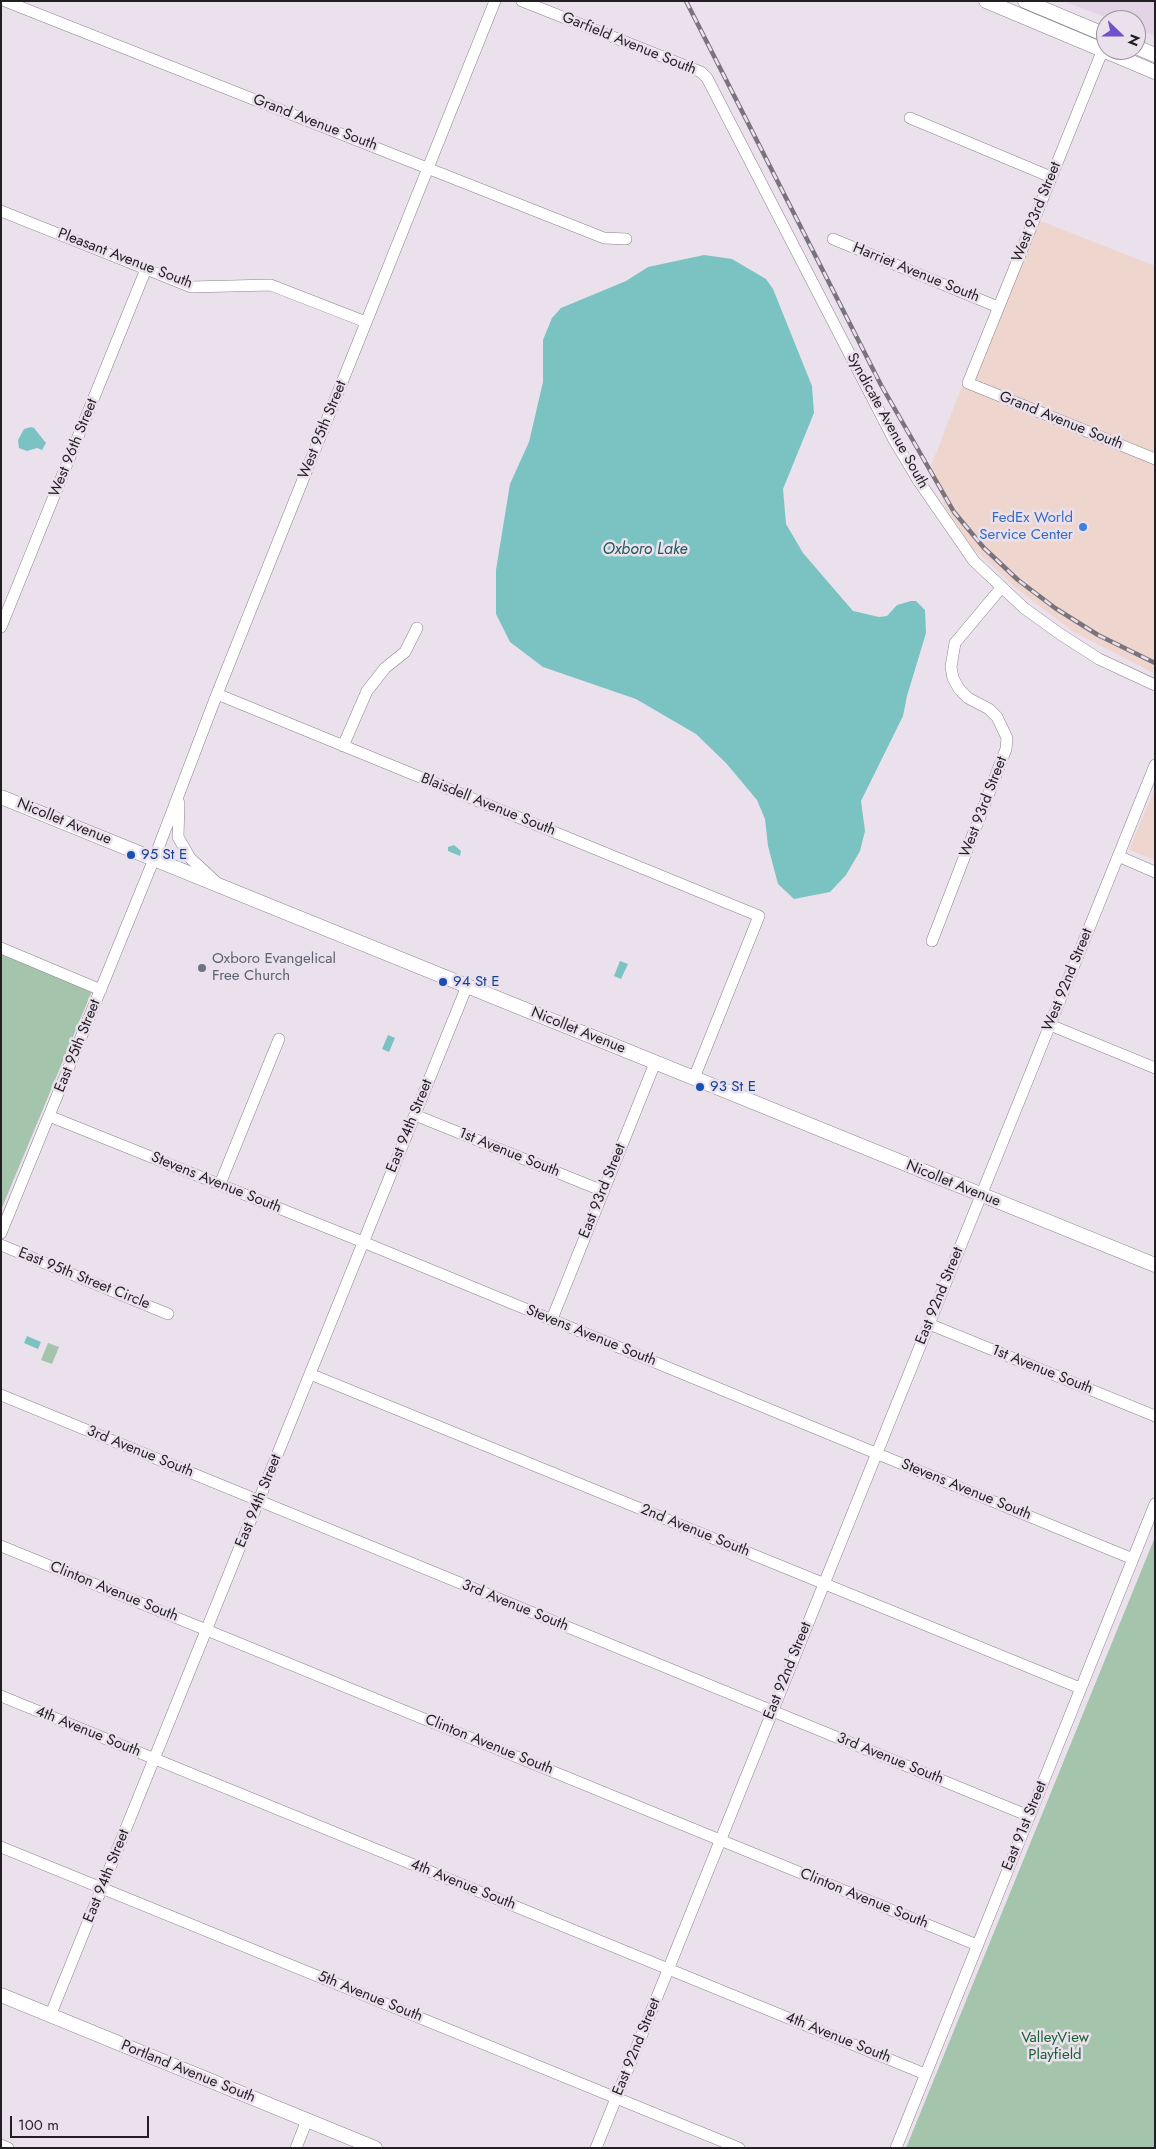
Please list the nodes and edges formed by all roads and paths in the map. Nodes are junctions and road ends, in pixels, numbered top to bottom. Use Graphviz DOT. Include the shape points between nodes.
graph roads {
  1 [pos="5,1"];
  2 [pos="495,1"];
  3 [pos="522,1"];
  4 [pos="986,1"];
  5 [pos="1025,1"];
  6 [pos="1096,31"];
  7 [pos="1096,43"];
  8 [pos="1098,60"];
  9 [pos="1131,60"];
  10 [pos="1155,72"];
  11 [pos="708,78"];
  12 [pos="910,118"];
  13 [pos="429,168"];
  14 [pos="1051,177"];
  15 [pos="1,211"];
  16 [pos="626,239"];
  17 [pos="833,239"];
  18 [pos="146,269"];
  19 [pos="998,307"];
  20 [pos="366,322"];
  21 [pos="968,383"];
  22 [pos="1155,459"];
  23 [pos="1001,588"];
  24 [pos="1,627"];
  25 [pos="417,628"];
  26 [pos="1155,685"];
  27 [pos="217,694"];
  28 [pos="343,746"];
  29 [pos="1155,765"];
  30 [pos="180,788"];
  31 [pos="1,797"];
  32 [pos="1118,856"];
  33 [pos="154,859"];
  34 [pos="1155,872"];
  35 [pos="221,887"];
  36 [pos="932,941"];
  37 [pos="1,948"];
  38 [pos="467,986"];
  39 [pos="101,990"];
  40 [pos="1050,1025"];
  41 [pos="279,1039"];
  42 [pos="655,1063"];
  43 [pos="1155,1068"];
  44 [pos="694,1078"];
  45 [pos="415,1115"];
  46 [pos="49,1116"];
  47 [pos="220,1184"];
  48 [pos="604,1191"];
  49 [pos="982,1195"];
  50 [pos="1,1233"];
  51 [pos="363,1242"];
  52 [pos="1,1245"];
  53 [pos="1155,1265"];
  54 [pos="168,1314"];
  55 [pos="552,1319"];
  56 [pos="929,1324"];
  57 [pos="310,1374"];
  58 [pos="2,1396"];
  59 [pos="1155,1416"];
  60 [pos="877,1453"];
  61 [pos="259,1502"];
  62 [pos="1155,1504"];
  63 [pos="1,1546"];
  64 [pos="1132,1559"];
  65 [pos="824,1583"];
  66 [pos="207,1630"];
  67 [pos="1080,1688"];
  68 [pos="1,1696"];
  69 [pos="772,1711"];
  70 [pos="155,1759"];
  71 [pos="1029,1816"];
  72 [pos="720,1840"];
  73 [pos="1,1847"];
  74 [pos="102,1888"];
  75 [pos="977,1945"];
  76 [pos="668,1969"];
  77 [pos="1,1995"];
  78 [pos="50,2016"];
  79 [pos="925,2074"];
  80 [pos="616,2098"];
  81 [pos="307,2120"];
  82 [pos="1,2145"];
  83 [pos="8,2148"];
  84 [pos="296,2148"];
  85 [pos="375,2148"];
  86 [pos="596,2148"];
  87 [pos="740,2148"];
  88 [pos="896,2148"];
  1 -- 13 [label="street, Grand Avenue South"];
  2 -- 13 [label="street, West 95th Street"];
  3 -- 11 [label="street, Garfield Avenue South"];
  4 -- 7 [label="main road"];
  5 -- 6 [label="main road"];
  8 -- 14 [label="street, West 93rd Street"];
  9 -- 10 [label="main road"];
  11 -- 23 [label="street, Syndicate Avenue South" via="899,448 974,561"];
  12 -- 14 [label="street"];
  13 -- 16 [label="street, Grand Avenue South" via="604,238"];
  13 -- 20 [label="street, West 95th Street"];
  14 -- 19 [label="street, West 93rd Street"];
  15 -- 18 [label="street, Pleasant Avenue South"];
  17 -- 19 [label="street, Harriet Avenue South"];
  18 -- 20 [label="street, Pleasant Avenue South" via="191,287 271,285"];
  18 -- 24 [label="street, West 96th Street"];
  19 -- 21 [label="street, West 93rd Street"];
  20 -- 27 [label="street, West 95th Street"];
  21 -- 22 [label="street, Grand Avenue South"];
  23 -- 26 [label="street, Syndicate Avenue South" via="1084,649"];
  23 -- 36 [label="street, West 93rd Street" via="956,643 951,667 959,689 997,717 1005,732 1006,749"];
  25 -- 28 [label="street" via="405,652 385,668 367,691"];
  27 -- 28 [label="street, Blaisdell Avenue South"];
  27 -- 30 [label="street, West 95th Street"];
  28 -- 44 [label="street, Blaisdell Avenue South" via="759,916"];
  29 -- 32 [label="street, West 92nd Street"];
  30 -- 33 [label="street, West 95th Street"];
  30 -- 35 [label="street" via="178,837 190,858"];
  31 -- 33 [label="main road, Nicollet Avenue"];
  32 -- 34 [label="street"];
  32 -- 40 [label="street, West 92nd Street"];
  33 -- 35 [label="main road, Nicollet Avenue"];
  33 -- 39 [label="street, East 95th Street"];
  35 -- 38 [label="main road, Nicollet Avenue"];
  37 -- 39 [label="street"];
  38 -- 42 [label="main road, Nicollet Avenue"];
  38 -- 45 [label="street, East 94th Street"];
  39 -- 46 [label="street, East 95th Street"];
  40 -- 43 [label="street"];
  40 -- 49 [label="street, West 92nd Street"];
  41 -- 47 [label="street"];
  42 -- 44 [label="main road, Nicollet Avenue"];
  42 -- 48 [label="street, East 93rd Street"];
  44 -- 49 [label="main road, Nicollet Avenue"];
  45 -- 48 [label="street, 1st Avenue South"];
  45 -- 51 [label="street, East 94th Street"];
  46 -- 47 [label="street, Stevens Avenue South"];
  46 -- 50 [label="street, East 95th Street"];
  47 -- 51 [label="street, Stevens Avenue South"];
  48 -- 55 [label="street, East 93rd Street"];
  49 -- 53 [label="main road, Nicollet Avenue"];
  49 -- 56 [label="street, East 92nd Street"];
  51 -- 55 [label="street, Stevens Avenue South"];
  51 -- 57 [label="street, East 94th Street"];
  52 -- 54 [label="street, East 95th Street Circle"];
  55 -- 60 [label="street, Stevens Avenue South"];
  56 -- 59 [label="street, 1st Avenue South"];
  56 -- 60 [label="street, East 92nd Street"];
  57 -- 61 [label="street, East 94th Street"];
  57 -- 65 [label="street, 2nd Avenue South"];
  58 -- 61 [label="street, 3rd Avenue South"];
  60 -- 64 [label="street, Stevens Avenue South"];
  60 -- 65 [label="street, East 92nd Street"];
  61 -- 66 [label="street, East 94th Street"];
  61 -- 69 [label="street, 3rd Avenue South"];
  62 -- 64 [label="street, East 91st Street"];
  63 -- 66 [label="street, Clinton Avenue South"];
  64 -- 67 [label="street, East 91st Street"];
  65 -- 67 [label="street, 2nd Avenue South"];
  65 -- 69 [label="street, East 92nd Street"];
  66 -- 70 [label="street, East 94th Street"];
  66 -- 72 [label="street, Clinton Avenue South"];
  67 -- 71 [label="street, East 91st Street"];
  68 -- 70 [label="street, 4th Avenue South"];
  69 -- 71 [label="street, 3rd Avenue South"];
  69 -- 72 [label="street, East 92nd Street"];
  70 -- 74 [label="street, East 94th Street"];
  70 -- 76 [label="street, 4th Avenue South"];
  71 -- 75 [label="street, East 91st Street"];
  72 -- 75 [label="street, Clinton Avenue South"];
  72 -- 76 [label="street, East 92nd Street"];
  73 -- 74 [label="street, 5th Avenue South"];
  74 -- 78 [label="street, East 94th Street"];
  74 -- 80 [label="street, 5th Avenue South"];
  75 -- 79 [label="street, East 91st Street"];
  76 -- 79 [label="street, 4th Avenue South"];
  76 -- 80 [label="street, East 92nd Street"];
  77 -- 78 [label="main road, Portland Avenue South"];
  78 -- 81 [label="main road, Portland Avenue South"];
  79 -- 88 [label="street, East 91st Street"];
  80 -- 86 [label="street, East 92nd Street"];
  80 -- 87 [label="street, 5th Avenue South"];
  81 -- 84 [label="street"];
  81 -- 85 [label="main road, Portland Avenue South"];
  82 -- 83 [label="street"];
}
